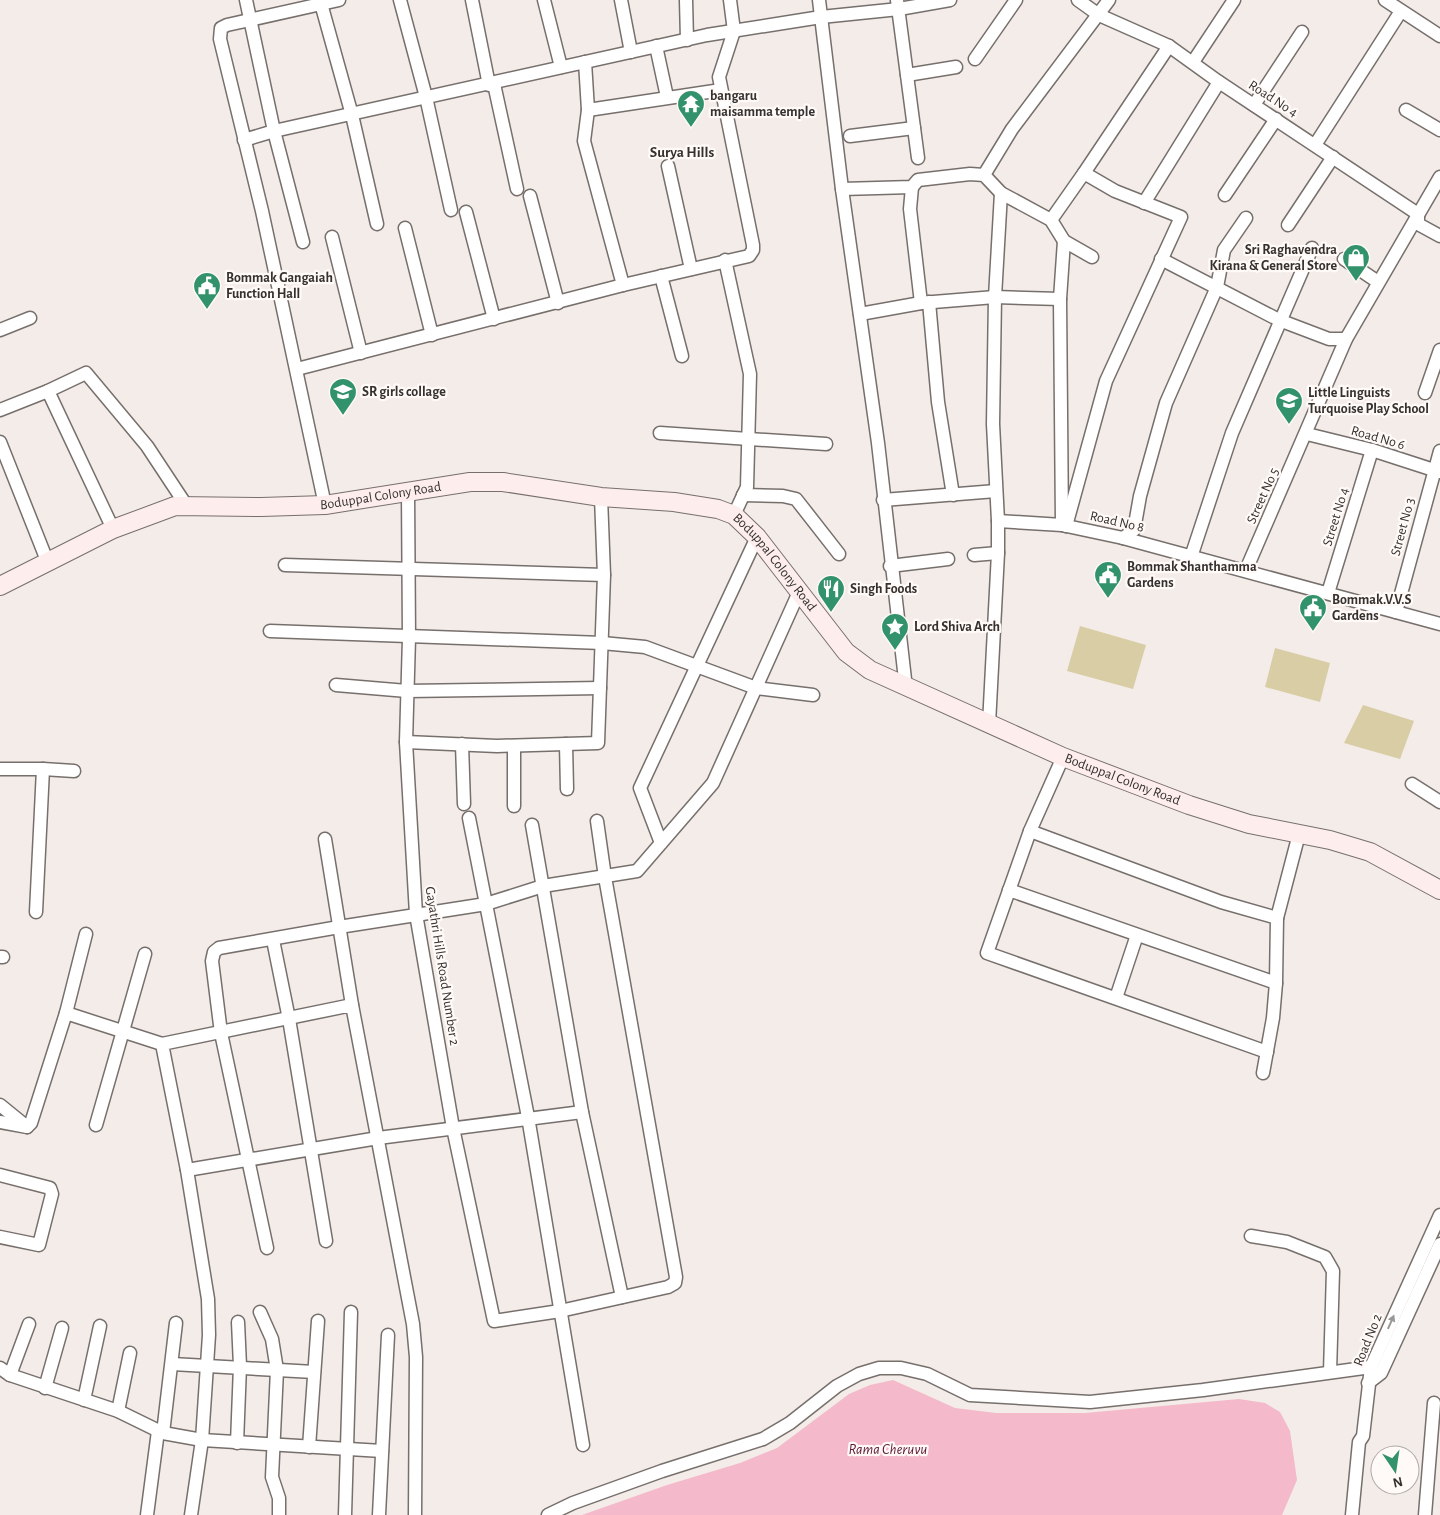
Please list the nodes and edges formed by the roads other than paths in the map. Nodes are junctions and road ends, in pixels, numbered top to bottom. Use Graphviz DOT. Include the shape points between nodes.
graph roads {
  1 [pos="246,0"];
  2 [pos="339,0"];
  3 [pos="400,0"];
  4 [pos="472,0"];
  5 [pos="544,0"];
  6 [pos="621,0"];
  7 [pos="686,0"];
  8 [pos="730,0"];
  9 [pos="819,0"];
  10 [pos="950,0"];
  11 [pos="1016,0"];
  12 [pos="1078,0"];
  13 [pos="1109,0"];
  14 [pos="1234,0"];
  15 [pos="1385,0"];
  16 [pos="320,2"];
  17 [pos="898,5"];
  18 [pos="1401,11"];
  19 [pos="1098,15"];
  20 [pos="821,17"];
  21 [pos="251,21"];
  22 [pos="734,31"];
  23 [pos="1302,32"];
  24 [pos="1440,36"];
  25 [pos="687,40"];
  26 [pos="656,46"];
  27 [pos="1169,46"];
  28 [pos="631,52"];
  29 [pos="975,59"];
  30 [pos="585,62"];
  31 [pos="1192,62"];
  32 [pos="561,67"];
  33 [pos="956,67"];
  34 [pos="907,75"];
  35 [pos="1219,82"];
  36 [pos="491,84"];
  37 [pos="721,90"];
  38 [pos="426,97"];
  39 [pos="667,97"];
  40 [pos="1254,105"];
  41 [pos="588,110"];
  42 [pos="1406,110"];
  43 [pos="352,115"];
  44 [pos="1276,119"];
  45 [pos="914,128"];
  46 [pos="1440,130"];
  47 [pos="274,131"];
  48 [pos="850,136"];
  49 [pos="244,140"];
  50 [pos="1315,145"];
  51 [pos="1333,157"];
  52 [pos="918,158"];
  53 [pos="668,166"];
  54 [pos="1084,173"];
  55 [pos="984,176"];
  56 [pos="1440,178"];
  57 [pos="912,187"];
  58 [pos="517,189"];
  59 [pos="842,189"];
  60 [pos="1001,193"];
  61 [pos="1225,195"];
  62 [pos="530,196"];
  63 [pos="1144,202"];
  64 [pos="451,210"];
  65 [pos="466,212"];
  66 [pos="1418,214"];
  67 [pos="1246,218"];
  68 [pos="1051,220"];
  69 [pos="377,224"];
  70 [pos="1288,225"];
  71 [pos="405,228"];
  72 [pos="1440,236"];
  73 [pos="332,237"];
  74 [pos="1064,241"];
  75 [pos="303,242"];
  76 [pos="1312,248"];
  77 [pos="1092,257"];
  78 [pos="1161,259"];
  79 [pos="1344,259"];
  80 [pos="725,260"];
  81 [pos="691,269"];
  82 [pos="661,276"];
  83 [pos="1378,282"];
  84 [pos="623,285"];
  85 [pos="1217,286"];
  86 [pos="995,297"];
  87 [pos="1060,299"];
  88 [pos="558,303"];
  89 [pos="925,303"];
  90 [pos="860,314"];
  91 [pos="30,318"];
  92 [pos="494,319"];
  93 [pos="1279,320"];
  94 [pos="0,330"];
  95 [pos="432,335"];
  96 [pos="1346,339"];
  97 [pos="1440,350"];
  98 [pos="361,353"];
  99 [pos="682,356"];
  100 [pos="296,370"];
  101 [pos="48,391"];
  102 [pos="1425,393"];
  103 [pos="0,410"];
  104 [pos="660,433"];
  105 [pos="1307,434"];
  106 [pos="750,440"];
  107 [pos="0,442"];
  108 [pos="826,444"];
  109 [pos="1372,450"];
  110 [pos="1440,451"];
  111 [pos="1437,471"];
  112 [pos="408,491"];
  113 [pos="996,491"];
  114 [pos="743,495"];
  115 [pos="953,495"];
  116 [pos="601,497"];
  117 [pos="882,500"];
  118 [pos="186,505"];
  119 [pos="325,505"];
  120 [pos="734,515"];
  121 [pos="998,520"];
  122 [pos="1064,525"];
  123 [pos="113,529"];
  124 [pos="757,537"];
  125 [pos="1123,538"];
  126 [pos="998,553"];
  127 [pos="839,554"];
  128 [pos="974,555"];
  129 [pos="1191,556"];
  130 [pos="948,559"];
  131 [pos="48,562"];
  132 [pos="285,565"];
  133 [pos="890,566"];
  134 [pos="407,569"];
  135 [pos="1246,570"];
  136 [pos="604,575"];
  137 [pos="0,586"];
  138 [pos="798,592"];
  139 [pos="1328,594"];
  140 [pos="1396,612"];
  141 [pos="1440,624"];
  142 [pos="270,631"];
  143 [pos="409,638"];
  144 [pos="602,643"];
  145 [pos="696,666"];
  146 [pos="336,685"];
  147 [pos="600,688"];
  148 [pos="756,688"];
  149 [pos="906,688"];
  150 [pos="407,692"];
  151 [pos="813,695"];
  152 [pos="989,724"];
  153 [pos="406,742"];
  154 [pos="462,744"];
  155 [pos="566,744"];
  156 [pos="514,746"];
  157 [pos="1063,757"];
  158 [pos="0,769"];
  159 [pos="42,769"];
  160 [pos="74,771"];
  161 [pos="1412,784"];
  162 [pos="567,788"];
  163 [pos="1440,802"];
  164 [pos="464,804"];
  165 [pos="514,806"];
  166 [pos="469,818"];
  167 [pos="597,821"];
  168 [pos="532,825"];
  169 [pos="1030,831"];
  170 [pos="1298,834"];
  171 [pos="325,839"];
  172 [pos="661,843"];
  173 [pos="605,877"];
  174 [pos="543,886"];
  175 [pos="1009,890"];
  176 [pos="1440,890"];
  177 [pos="486,904"];
  178 [pos="36,912"];
  179 [pos="416,914"];
  180 [pos="1277,918"];
  181 [pos="339,926"];
  182 [pos="86,934"];
  183 [pos="1136,935"];
  184 [pos="272,940"];
  185 [pos="145,954"];
  186 [pos="1276,983"];
  187 [pos="1116,998"];
  188 [pos="352,1005"];
  189 [pos="66,1013"];
  190 [pos="289,1019"];
  191 [pos="124,1032"];
  192 [pos="221,1033"];
  193 [pos="162,1044"];
  194 [pos="1267,1052"];
  195 [pos="1263,1073"];
  196 [pos="0,1105"];
  197 [pos="582,1112"];
  198 [pos="528,1117"];
  199 [pos="0,1122"];
  200 [pos="96,1125"];
  201 [pos="27,1127"];
  202 [pos="453,1128"];
  203 [pos="378,1138"];
  204 [pos="310,1149"];
  205 [pos="248,1160"];
  206 [pos="187,1170"];
  207 [pos="0,1175"];
  208 [pos="1440,1215"];
  209 [pos="1251,1236"];
  210 [pos="0,1237"];
  211 [pos="326,1241"];
  212 [pos="1440,1244"];
  213 [pos="268,1248"];
  214 [pos="622,1297"];
  215 [pos="560,1311"];
  216 [pos="260,1312"];
  217 [pos="350,1312"];
  218 [pos="318,1321"];
  219 [pos="238,1322"];
  220 [pos="176,1323"];
  221 [pos="29,1324"];
  222 [pos="100,1326"];
  223 [pos="62,1328"];
  224 [pos="388,1335"];
  225 [pos="130,1353"];
  226 [pos="172,1364"];
  227 [pos="207,1365"];
  228 [pos="240,1366"];
  229 [pos="1371,1367"];
  230 [pos="277,1370"];
  231 [pos="5,1372"];
  232 [pos="314,1372"];
  233 [pos="1330,1372"];
  234 [pos="1368,1384"];
  235 [pos="45,1388"];
  236 [pos="84,1400"];
  237 [pos="1434,1403"];
  238 [pos="118,1411"];
  239 [pos="160,1432"];
  240 [pos="1363,1436"];
  241 [pos="202,1440"];
  242 [pos="237,1443"];
  243 [pos="272,1445"];
  244 [pos="584,1445"];
  245 [pos="309,1447"];
  246 [pos="346,1450"];
  247 [pos="382,1451"];
  248 [pos="147,1515"];
  249 [pos="191,1515"];
  250 [pos="278,1515"];
  251 [pos="344,1515"];
  252 [pos="379,1515"];
  253 [pos="415,1515"];
  254 [pos="548,1515"];
  255 [pos="1352,1515"];
  256 [pos="1359,1515"];
  257 [pos="1425,1515"];
  1 -- 21 [label="street"];
  2 -- 16 [label="street"];
  3 -- 38 [label="street"];
  4 -- 36 [label="street"];
  5 -- 32 [label="street"];
  6 -- 28 [label="street"];
  7 -- 25 [label="street"];
  8 -- 22 [label="street"];
  9 -- 20 [label="street"];
  10 -- 17 [label="street"];
  11 -- 29 [label="street"];
  12 -- 19 [label="street, Road No 4"];
  13 -- 19 [label="street"];
  14 -- 31 [label="street"];
  15 -- 18 [label="street"];
  16 -- 21 [label="street"];
  16 -- 43 [label="street"];
  17 -- 20 [label="street"];
  17 -- 34 [label="street"];
  18 -- 24 [label="street"];
  18 -- 50 [label="street"];
  19 -- 27 [label="street, Road No 4"];
  19 -- 55 [label="street" via="1012,129"];
  20 -- 22 [label="street"];
  20 -- 59 [label="street"];
  21 -- 47 [label="street"];
  21 -- 49 [label="street" via="221,28 220,38"];
  22 -- 25 [label="street"];
  22 -- 37 [label="street" via="719,77"];
  23 -- 40 [label="street"];
  25 -- 26 [label="street"];
  26 -- 28 [label="street"];
  26 -- 39 [label="street"];
  27 -- 31 [label="street, Road No 4"];
  27 -- 54 [label="street"];
  28 -- 30 [label="street"];
  30 -- 32 [label="street"];
  30 -- 41 [label="street"];
  31 -- 35 [label="street, Road No 4"];
  32 -- 36 [label="street"];
  33 -- 34 [label="street"];
  34 -- 45 [label="street"];
  35 -- 40 [label="street, Road No 4"];
  35 -- 63 [label="street"];
  36 -- 38 [label="street"];
  36 -- 58 [label="street"];
  37 -- 39 [label="street"];
  37 -- 80 [label="street" via="753,250 749,256"];
  38 -- 43 [label="street"];
  38 -- 64 [label="street"];
  39 -- 41 [label="street"];
  40 -- 44 [label="street, Road No 4"];
  41 -- 84 [label="street" via="584,141"];
  42 -- 46 [label="street"];
  43 -- 47 [label="street"];
  43 -- 69 [label="street"];
  44 -- 50 [label="street, Road No 4"];
  44 -- 61 [label="street"];
  45 -- 48 [label="street"];
  45 -- 52 [label="street"];
  47 -- 49 [label="street"];
  47 -- 75 [label="street"];
  49 -- 100 [label="street"];
  50 -- 51 [label="street, Road No 4"];
  51 -- 66 [label="street, Road No 4"];
  51 -- 70 [label="street"];
  53 -- 81 [label="street"];
  54 -- 63 [label="street" via="1115,191"];
  54 -- 68 [label="street"];
  55 -- 57 [label="street" via="970,174 918,180"];
  55 -- 60 [label="street"];
  56 -- 66 [label="street, Street No 5"];
  57 -- 59 [label="street"];
  57 -- 89 [label="street" via="910,209"];
  59 -- 90 [label="street"];
  60 -- 68 [label="street"];
  60 -- 86 [label="street"];
  62 -- 88 [label="street"];
  63 -- 78 [label="street" via="1181,216"];
  65 -- 92 [label="street"];
  66 -- 72 [label="street, Road No 4" via="1418,224"];
  66 -- 83 [label="street, Street No 5"];
  67 -- 85 [label="street" via="1224,250"];
  68 -- 74 [label="street"];
  71 -- 95 [label="street"];
  73 -- 98 [label="street"];
  74 -- 77 [label="street"];
  74 -- 87 [label="street"];
  76 -- 93 [label="street"];
  78 -- 85 [label="street"];
  78 -- 122 [label="street" via="1106,381"];
  79 -- 83 [label="street"];
  80 -- 81 [label="street"];
  80 -- 106 [label="street" via="750,374"];
  81 -- 82 [label="street"];
  82 -- 84 [label="street"];
  82 -- 99 [label="street"];
  83 -- 96 [label="street, Street No 5"];
  84 -- 88 [label="street"];
  85 -- 93 [label="street"];
  85 -- 125 [label="street" via="1166,403 1134,530"];
  86 -- 87 [label="street"];
  86 -- 89 [label="street"];
  86 -- 113 [label="street" via="993,424"];
  87 -- 122 [label="street"];
  88 -- 92 [label="street"];
  89 -- 90 [label="street"];
  89 -- 115 [label="street"];
  90 -- 117 [label="street" via="878,443"];
  91 -- 94 [label="street"];
  92 -- 95 [label="street"];
  93 -- 96 [label="street" via="1329,339"];
  93 -- 129 [label="street" via="1232,433"];
  95 -- 98 [label="street"];
  96 -- 105 [label="street, Street No 5"];
  97 -- 102 [label="street"];
  98 -- 100 [label="street"];
  100 -- 119 [label="street"];
  101 -- 103 [label="street"];
  101 -- 118 [label="street" via="86,374 147,446"];
  101 -- 123 [label="street"];
  104 -- 106 [label="street"];
  105 -- 109 [label="street, Road No 6"];
  105 -- 135 [label="street, Street No 5"];
  106 -- 108 [label="street"];
  106 -- 114 [label="street" via="747,487"];
  107 -- 131 [label="street"];
  109 -- 111 [label="street, Road No 6"];
  109 -- 139 [label="street, Street No 4"];
  110 -- 111 [label="street, Street No 3"];
  111 -- 140 [label="street, Street No 3"];
  112 -- 116 [label="street, Boduppal Colony Road" via="470,482 504,482"];
  112 -- 119 [label="street, Boduppal Colony Road"];
  112 -- 134 [label="street, Gayathri Hills Road Number 2"];
  113 -- 115 [label="street"];
  113 -- 121 [label="street"];
  114 -- 120 [label="street"];
  114 -- 127 [label="street" via="796,499"];
  115 -- 117 [label="street"];
  116 -- 120 [label="street, Boduppal Colony Road" via="674,502"];
  116 -- 136 [label="street"];
  117 -- 133 [label="street"];
  118 -- 119 [label="street, Boduppal Colony Road"];
  118 -- 123 [label="street, Boduppal Colony Road" via="164,508"];
  120 -- 124 [label="street, Boduppal Colony Road"];
  121 -- 122 [label="street, Road No 8"];
  121 -- 126 [label="street"];
  122 -- 125 [label="street, Road No 8"];
  123 -- 131 [label="street, Boduppal Colony Road"];
  124 -- 138 [label="street, Boduppal Colony Road"];
  124 -- 145 [label="street"];
  125 -- 129 [label="street, Road No 8"];
  126 -- 128 [label="street"];
  126 -- 152 [label="street"];
  129 -- 135 [label="street, Road No 8"];
  130 -- 133 [label="street"];
  131 -- 137 [label="street, Boduppal Colony Road"];
  132 -- 134 [label="street"];
  133 -- 149 [label="street"];
  134 -- 136 [label="street"];
  134 -- 143 [label="street, Gayathri Hills Road Number 2"];
  135 -- 139 [label="street, Road No 8"];
  136 -- 144 [label="street"];
  138 -- 148 [label="street"];
  138 -- 149 [label="street, Boduppal Colony Road" via="846,652 870,670"];
  139 -- 140 [label="street, Road No 8"];
  140 -- 141 [label="street, Road No 8"];
  142 -- 143 [label="street"];
  143 -- 144 [label="street"];
  143 -- 150 [label="street, Gayathri Hills Road Number 2"];
  144 -- 145 [label="street" via="645,647"];
  144 -- 147 [label="street"];
  145 -- 148 [label="street"];
  145 -- 172 [label="street" via="640,788"];
  146 -- 150 [label="street"];
  147 -- 150 [label="street"];
  147 -- 155 [label="street" via="598,743"];
  148 -- 151 [label="street"];
  148 -- 172 [label="street" via="713,783"];
  149 -- 152 [label="street, Boduppal Colony Road"];
  150 -- 153 [label="street, Gayathri Hills Road Number 2"];
  152 -- 157 [label="street, Boduppal Colony Road"];
  153 -- 154 [label="street"];
  153 -- 179 [label="street, Gayathri Hills Road Number 2"];
  154 -- 156 [label="street"];
  154 -- 164 [label="street"];
  155 -- 156 [label="street"];
  155 -- 162 [label="street"];
  156 -- 165 [label="street"];
  157 -- 169 [label="street"];
  157 -- 170 [label="street, Boduppal Colony Road" via="1189,805 1249,824"];
  158 -- 159 [label="street"];
  159 -- 160 [label="street"];
  159 -- 178 [label="street"];
  161 -- 163 [label="street"];
  166 -- 177 [label="street"];
  167 -- 173 [label="street"];
  168 -- 174 [label="street"];
  169 -- 175 [label="street"];
  169 -- 180 [label="street" via="1221,902"];
  170 -- 176 [label="street, Boduppal Colony Road" via="1370,852"];
  170 -- 180 [label="street"];
  171 -- 181 [label="street"];
  172 -- 173 [label="street" via="637,871"];
  173 -- 174 [label="street"];
  173 -- 214 [label="street" via="676,1277 668,1287"];
  174 -- 177 [label="street"];
  174 -- 197 [label="street"];
  175 -- 183 [label="street"];
  175 -- 187 [label="street" via="987,952"];
  177 -- 179 [label="street"];
  177 -- 198 [label="street"];
  179 -- 181 [label="street"];
  179 -- 202 [label="street, Gayathri Hills Road Number 2"];
  180 -- 186 [label="street"];
  181 -- 184 [label="street"];
  181 -- 188 [label="street"];
  182 -- 189 [label="street"];
  183 -- 186 [label="street"];
  183 -- 187 [label="street"];
  184 -- 190 [label="street"];
  184 -- 192 [label="street" via="219,948 214,952 212,961"];
  185 -- 191 [label="street"];
  186 -- 194 [label="street"];
  187 -- 194 [label="street"];
  188 -- 190 [label="street"];
  188 -- 203 [label="street"];
  189 -- 191 [label="street"];
  189 -- 201 [label="street"];
  190 -- 192 [label="street"];
  190 -- 204 [label="street"];
  191 -- 193 [label="street"];
  191 -- 200 [label="street"];
  192 -- 193 [label="street"];
  192 -- 205 [label="street"];
  193 -- 206 [label="street"];
  194 -- 195 [label="street"];
  196 -- 201 [label="street"];
  197 -- 198 [label="street"];
  197 -- 214 [label="street"];
  198 -- 202 [label="street"];
  198 -- 215 [label="street"];
  199 -- 201 [label="street"];
  202 -- 203 [label="street"];
  202 -- 215 [label="street, Gayathri Hills Road Number 2" via="494,1321"];
  203 -- 204 [label="street"];
  203 -- 253 [label="street" via="413,1324 416,1357"];
  204 -- 205 [label="street"];
  204 -- 211 [label="street"];
  205 -- 206 [label="street"];
  205 -- 213 [label="street"];
  206 -- 227 [label="street" via="208,1299"];
  207 -- 210 [label="street" via="50,1188 52,1194 39,1245"];
  229 -- 208 [label="street, Road No 2, one-way"];
  209 -- 233 [label="street" via="1288,1242 1325,1257 1332,1271"];
  212 -- 234 [label="street" via="1381,1373"];
  214 -- 215 [label="street"];
  215 -- 244 [label="street"];
  216 -- 230 [label="street" via="272,1339"];
  217 -- 246 [label="street"];
  218 -- 232 [label="street"];
  219 -- 228 [label="street"];
  220 -- 226 [label="street"];
  221 -- 231 [label="street"];
  222 -- 236 [label="street"];
  223 -- 235 [label="street"];
  224 -- 247 [label="street"];
  225 -- 238 [label="street"];
  226 -- 227 [label="street"];
  226 -- 239 [label="street"];
  227 -- 228 [label="street"];
  227 -- 241 [label="street"];
  228 -- 230 [label="street"];
  228 -- 242 [label="street"];
  229 -- 233 [label="street"];
  229 -- 234 [label="street, Road No 2"];
  230 -- 232 [label="street"];
  230 -- 243 [label="street"];
  231 -- 235 [label="street"];
  232 -- 245 [label="street"];
  233 -- 254 [label="street" via="1090,1402 970,1395 927,1374 901,1368 879,1368 837,1386 790,1423 763,1439 662,1471"];
  234 -- 240 [label="street, Road No 2"];
  235 -- 236 [label="street"];
  236 -- 238 [label="street"];
  237 -- 257 [label="street"];
  238 -- 239 [label="street"];
  239 -- 241 [label="street"];
  239 -- 248 [label="street"];
  240 -- 255 [label="street, Road No 2" via="1359,1442"];
  240 -- 256 [label="street"];
  241 -- 242 [label="street"];
  241 -- 249 [label="street"];
  242 -- 243 [label="street"];
  243 -- 245 [label="street"];
  243 -- 250 [label="street" via="272,1477 279,1498"];
  245 -- 246 [label="street"];
  246 -- 247 [label="street"];
  246 -- 251 [label="street"];
  247 -- 252 [label="street"];
}
